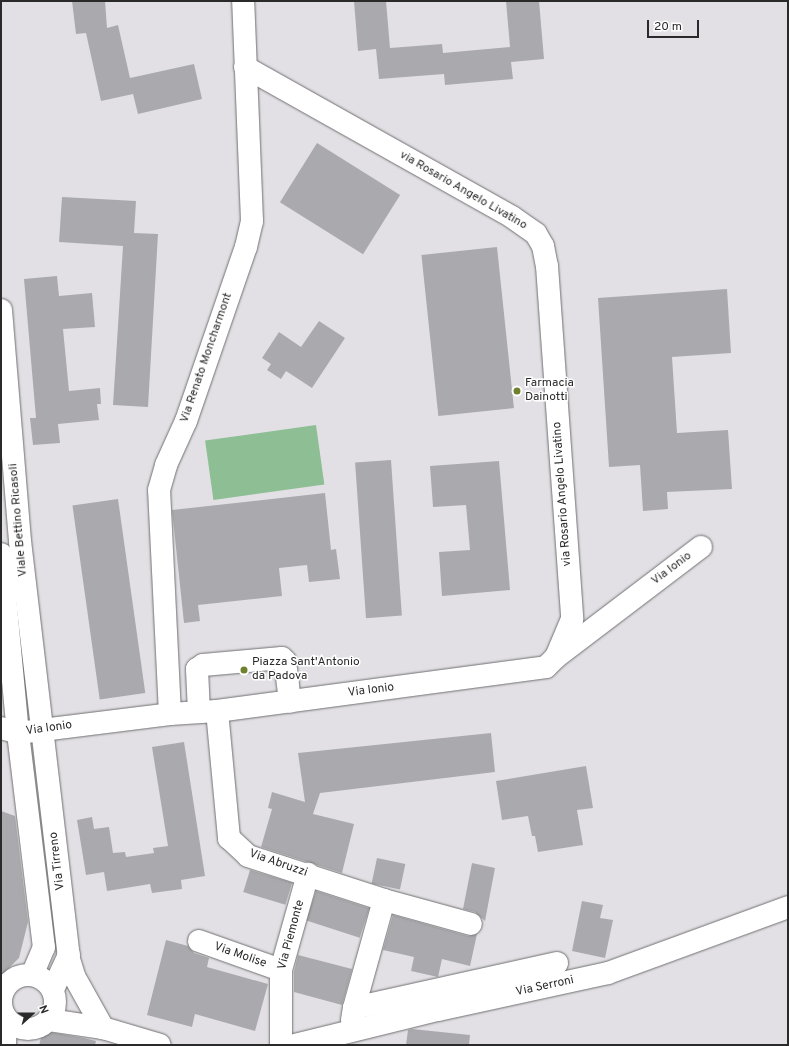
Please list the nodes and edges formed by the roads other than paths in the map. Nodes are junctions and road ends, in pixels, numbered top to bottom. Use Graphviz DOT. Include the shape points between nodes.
graph roads {
  1 [pos="242,1"];
  2 [pos="245,67"];
  3 [pos="1,310"];
  4 [pos="702,547"];
  5 [pos="1,554"];
  6 [pos="556,657"];
  7 [pos="290,702"];
  8 [pos="208,711"];
  9 [pos="170,714"];
  10 [pos="43,729"];
  11 [pos="10,730"];
  12 [pos="308,874"];
  13 [pos="384,900"];
  14 [pos="788,907"];
  15 [pos="470,924"];
  16 [pos="199,942"];
  17 [pos="68,956"];
  18 [pos="557,963"];
  19 [pos="281,970"];
  20 [pos="32,975"];
  21 [pos="54,995"];
  22 [pos="3,1008"];
  23 [pos="353,1019"];
  24 [pos="103,1028"];
  25 [pos="37,1031"];
  26 [pos="5,1045"];
  27 [pos="160,1045"];
  28 [pos="281,1045"];
  29 [pos="295,1045"];
  1 -- 2 [label="street, Via Renato Moncharmont"];
  2 -- 6 [label="street, via Rosario Angelo Livatino" via="512,217 536,234 543,246 547,266 572,619"];
  2 -- 9 [label="street, Via Renato Moncharmont" via="252,221 186,422 166,465 158,490"];
  3 -- 10 [label="street, Viale Bettino Ricasoli" via="20,541"];
  4 -- 6 [label="street, Via Ionio"];
  5 -- 11 [label="street, Viale Bettino Ricasoli"];
  6 -- 7 [label="street, Via Ionio" via="546,667"];
  7 -- 8 [label="street, Via Ionio"];
  7 -- 8 [label="street" via="285,661 282,658 203,665 197,670"];
  8 -- 9 [label="street, Via Ionio"];
  8 -- 12 [label="street, Via Abruzzi" via="229,838 248,856"];
  9 -- 10 [label="street, Via Ionio"];
  10 -- 11 [label="street, Via Ionio"];
  10 -- 17 [label="street, Via Tirreno"];
  11 -- 20 [label="street, Via Tirreno" via="44,947"];
  12 -- 13 [label="street, Via Abruzzi"];
  12 -- 19 [label="street, Via Piemonte"];
  13 -- 15 [label="street, Via Abruzzi"];
  13 -- 23 [label="street"];
  14 -- 23 [label="street, Via Serroni" via="608,973"];
  16 -- 19 [label="street, Via Molise"];
  17 -- 21 [label="street"];
  17 -- 24 [label="street, Via Tirreno" via="74,976"];
  18 -- 23 [label="street"];
  19 -- 28 [label="street, Via Piemonte"];
  20 -- 21 [label="street" via="46,981"];
  20 -- 22 [label="street" via="13,980 6,986"];
  21 -- 24 [label="street" via="92,1018"];
  21 -- 25 [label="street" via="55,1008"];
  22 -- 25 [label="street" via="16,1026"];
  22 -- 26 [label="street"];
  23 -- 29 [label="street, Via Serroni"];
  24 -- 25 [label="street"];
  24 -- 27 [label="street"];
}
